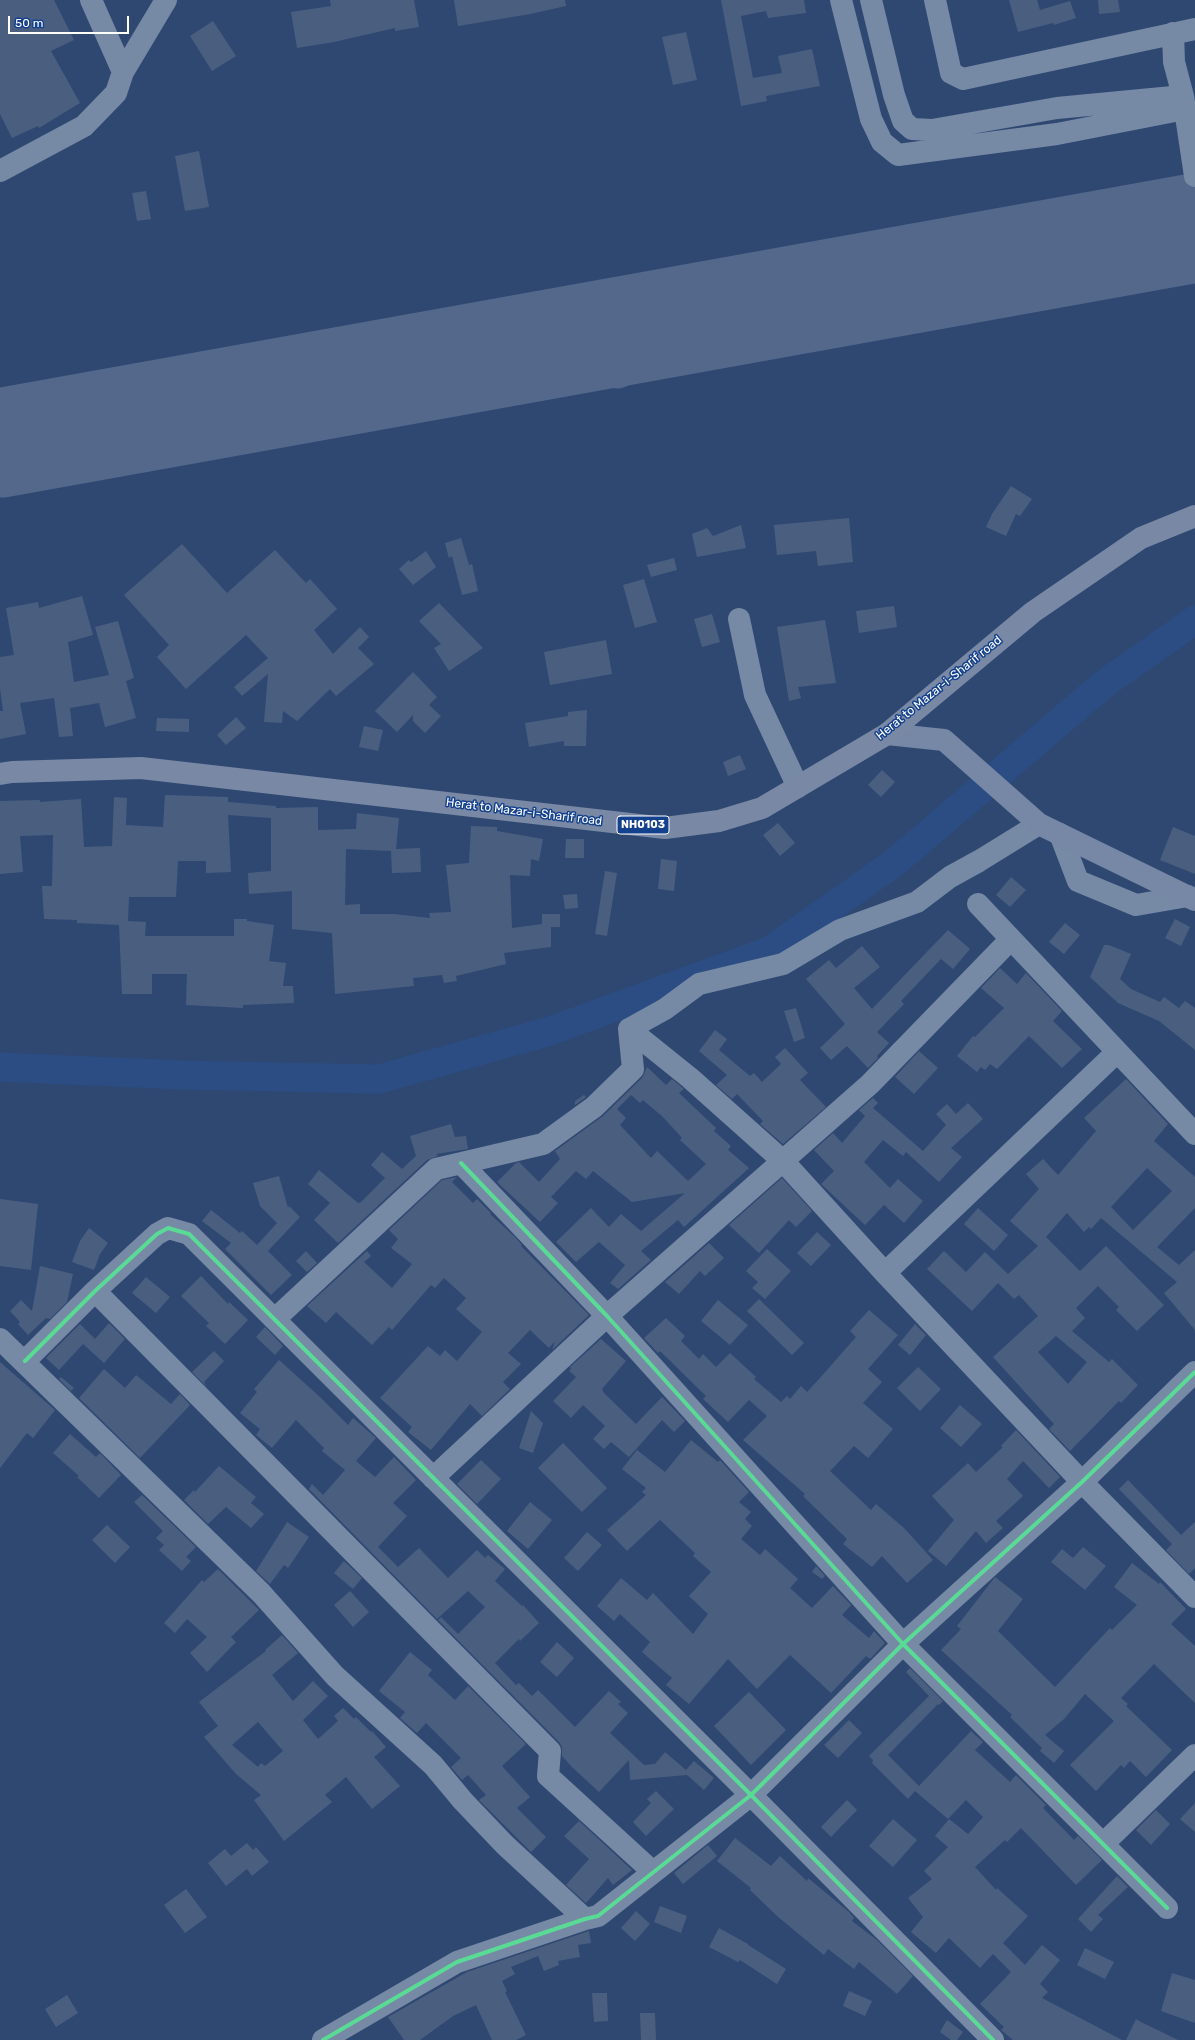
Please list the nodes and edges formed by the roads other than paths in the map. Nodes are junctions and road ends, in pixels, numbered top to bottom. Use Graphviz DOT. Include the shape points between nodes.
graph roads {
  1 [pos="91,0"];
  2 [pos="166,0"];
  3 [pos="841,0"];
  4 [pos="871,0"];
  5 [pos="935,0"];
  6 [pos="1195,29"];
  7 [pos="1173,33"];
  8 [pos="124,72"];
  9 [pos="1184,102"];
  10 [pos="0,170"];
  11 [pos="1195,176"];
  12 [pos="1195,516"];
  13 [pos="739,619"];
  14 [pos="887,734"];
  15 [pos="0,774"];
  16 [pos="798,787"];
  17 [pos="1039,824"];
  18 [pos="1060,834"];
  19 [pos="1191,898"];
  20 [pos="978,904"];
  21 [pos="1011,939"];
  22 [pos="629,1029"];
  23 [pos="1117,1052"];
  24 [pos="1195,1134"];
  25 [pos="783,1161"];
  26 [pos="461,1163"];
  27 [pos="885,1273"];
  28 [pos="95,1291"];
  29 [pos="607,1316"];
  30 [pos="274,1319"];
  31 [pos="0,1339"];
  32 [pos="25,1361"];
  33 [pos="1195,1372"];
  34 [pos="433,1478"];
  35 [pos="1082,1482"];
  36 [pos="1195,1597"];
  37 [pos="903,1644"];
  38 [pos="1195,1755"];
  39 [pos="751,1795"];
  40 [pos="1103,1844"];
  41 [pos="653,1872"];
  42 [pos="1167,1908"];
  43 [pos="585,1919"];
  44 [pos="324,2040"];
  45 [pos="993,2040"];
  1 -- 8 [label="street"];
  2 -- 8 [label="street"];
  3 -- 9 [label="street" via="871,119 882,142 898,155 1057,134"];
  4 -- 9 [label="street" via="894,95 903,121 912,129 932,130 1057,108"];
  5 -- 7 [label="street" via="951,73 963,79"];
  6 -- 7 [label="street"];
  7 -- 9 [label="street" via="1174,62"];
  8 -- 10 [label="street" via="116,93 84,126"];
  9 -- 11 [label="street"];
  12 -- 14 [label="highway, Herat to Mazar-i-Sharif road / NH0103" via="1141,538 1033,612"];
  13 -- 16 [label="street" via="755,695"];
  14 -- 16 [label="highway, Herat to Mazar-i-Sharif road / NH0103"];
  14 -- 17 [label="main road" via="944,740"];
  15 -- 16 [label="highway, Herat to Mazar-i-Sharif road / NH0103" via="141,768 665,828 720,821 762,808"];
  17 -- 18 [label="main road"];
  17 -- 22 [label="street" via="950,877 917,902 840,930 783,964 699,984 665,1009"];
  18 -- 19 [label="main road"];
  18 -- 19 [label="street" via="1078,881 1136,905"];
  20 -- 21 [label="street"];
  21 -- 23 [label="street"];
  21 -- 25 [label="street" via="870,1084"];
  22 -- 25 [label="street" via="690,1078"];
  22 -- 26 [label="street" via="633,1069 594,1107 543,1144"];
  23 -- 24 [label="street"];
  23 -- 27 [label="street"];
  25 -- 27 [label="street"];
  25 -- 29 [label="street"];
  26 -- 29 [label="street"];
  26 -- 30 [label="street" via="436,1169"];
  27 -- 35 [label="street"];
  28 -- 30 [label="street" via="157,1234 168,1228 189,1234"];
  28 -- 32 [label="street"];
  28 -- 41 [label="street" via="550,1751 548,1776"];
  29 -- 34 [label="street"];
  29 -- 37 [label="street"];
  30 -- 34 [label="street"];
  31 -- 32 [label="street"];
  32 -- 43 [label="street" via="261,1593 335,1676 433,1765 505,1845"];
  33 -- 35 [label="street"];
  34 -- 39 [label="street"];
  35 -- 36 [label="street"];
  35 -- 37 [label="street"];
  37 -- 39 [label="street"];
  37 -- 40 [label="street"];
  38 -- 40 [label="street"];
  39 -- 41 [label="street"];
  39 -- 45 [label="street"];
  40 -- 42 [label="street"];
  41 -- 43 [label="street" via="598,1916"];
  43 -- 44 [label="street" via="457,1962"];
}
